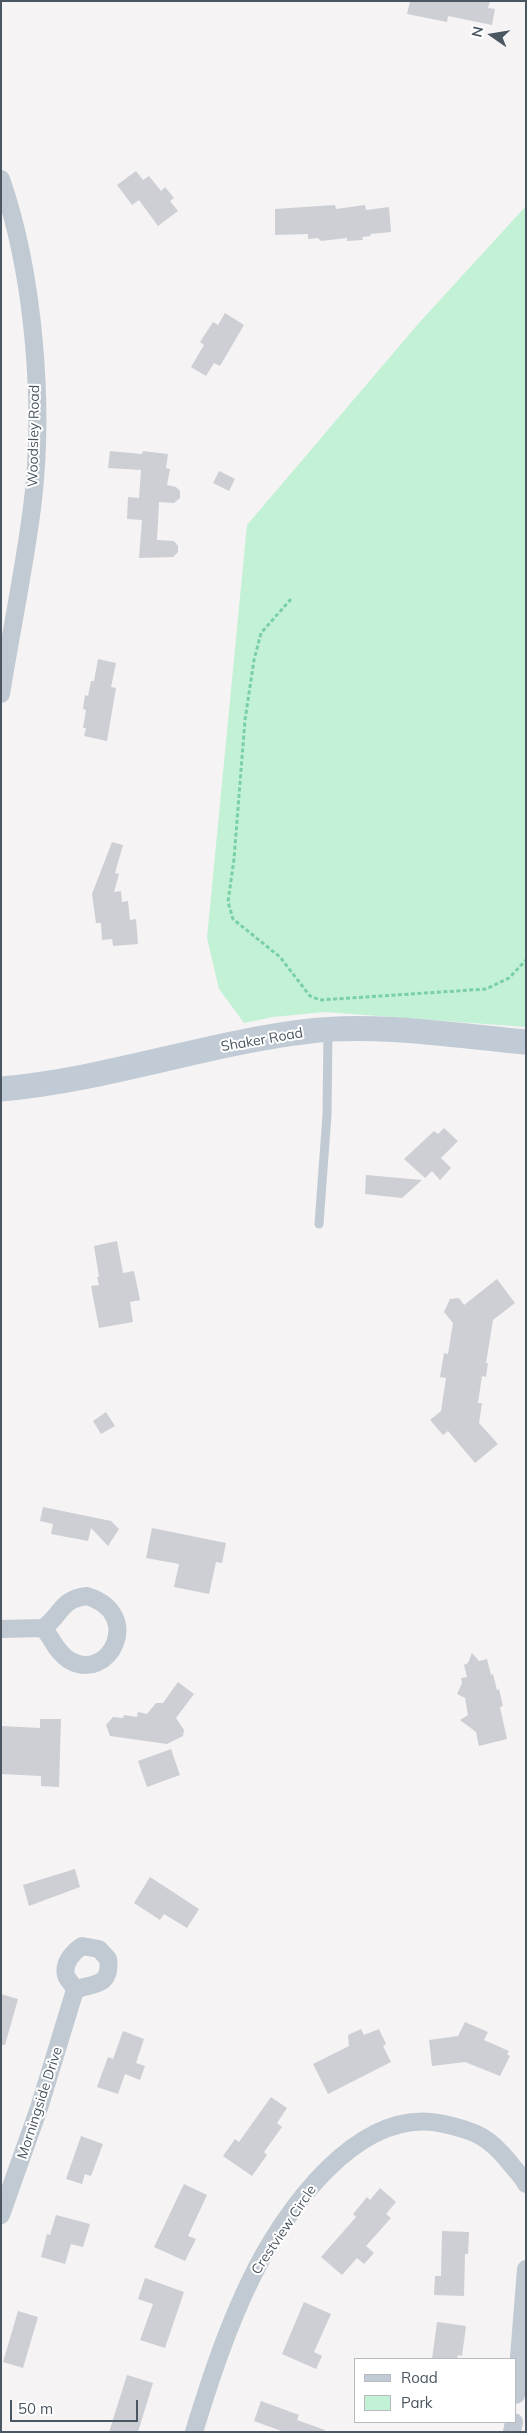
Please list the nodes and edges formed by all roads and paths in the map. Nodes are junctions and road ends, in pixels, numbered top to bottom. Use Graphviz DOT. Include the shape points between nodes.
graph roads {
  1 [pos="1,179"];
  2 [pos="291,599"];
  3 [pos="1,694"];
  4 [pos="526,960"];
  5 [pos="328,1029"];
  6 [pos="526,1042"];
  7 [pos="1,1089"];
  8 [pos="320,1224"];
  9 [pos="43,1628"];
  10 [pos="1,1629"];
  11 [pos="75,1990"];
  12 [pos="526,2184"];
  13 [pos="1,2215"];
  14 [pos="526,2269"];
  15 [pos="517,2382"];
  16 [pos="194,2432"];
  1 -- 3 [label="street, Woodsley Road" via="24,273 34,353 37,430 32,507"];
  2 -- 4 [label="path" via="262,633 254,660 229,889 231,916 280,957 310,996 320,1000 486,989 509,978"];
  5 -- 6 [label="main road, Shaker Road" via="433,1033"];
  5 -- 7 [label="main road, Shaker Road" via="257,1039 118,1069"];
  5 -- 8 [label="lane" via="327,1115"];
  9 -- 10 [label="street"];
  11 -- 13 [label="street, Morningside Drive"];
  12 -- 16 [label="street, Crestview Circle" via="489,2140 467,2129 437,2122 410,2122 387,2127 347,2151 308,2191 251,2278"];
  14 -- 15 [label="street"];
}
